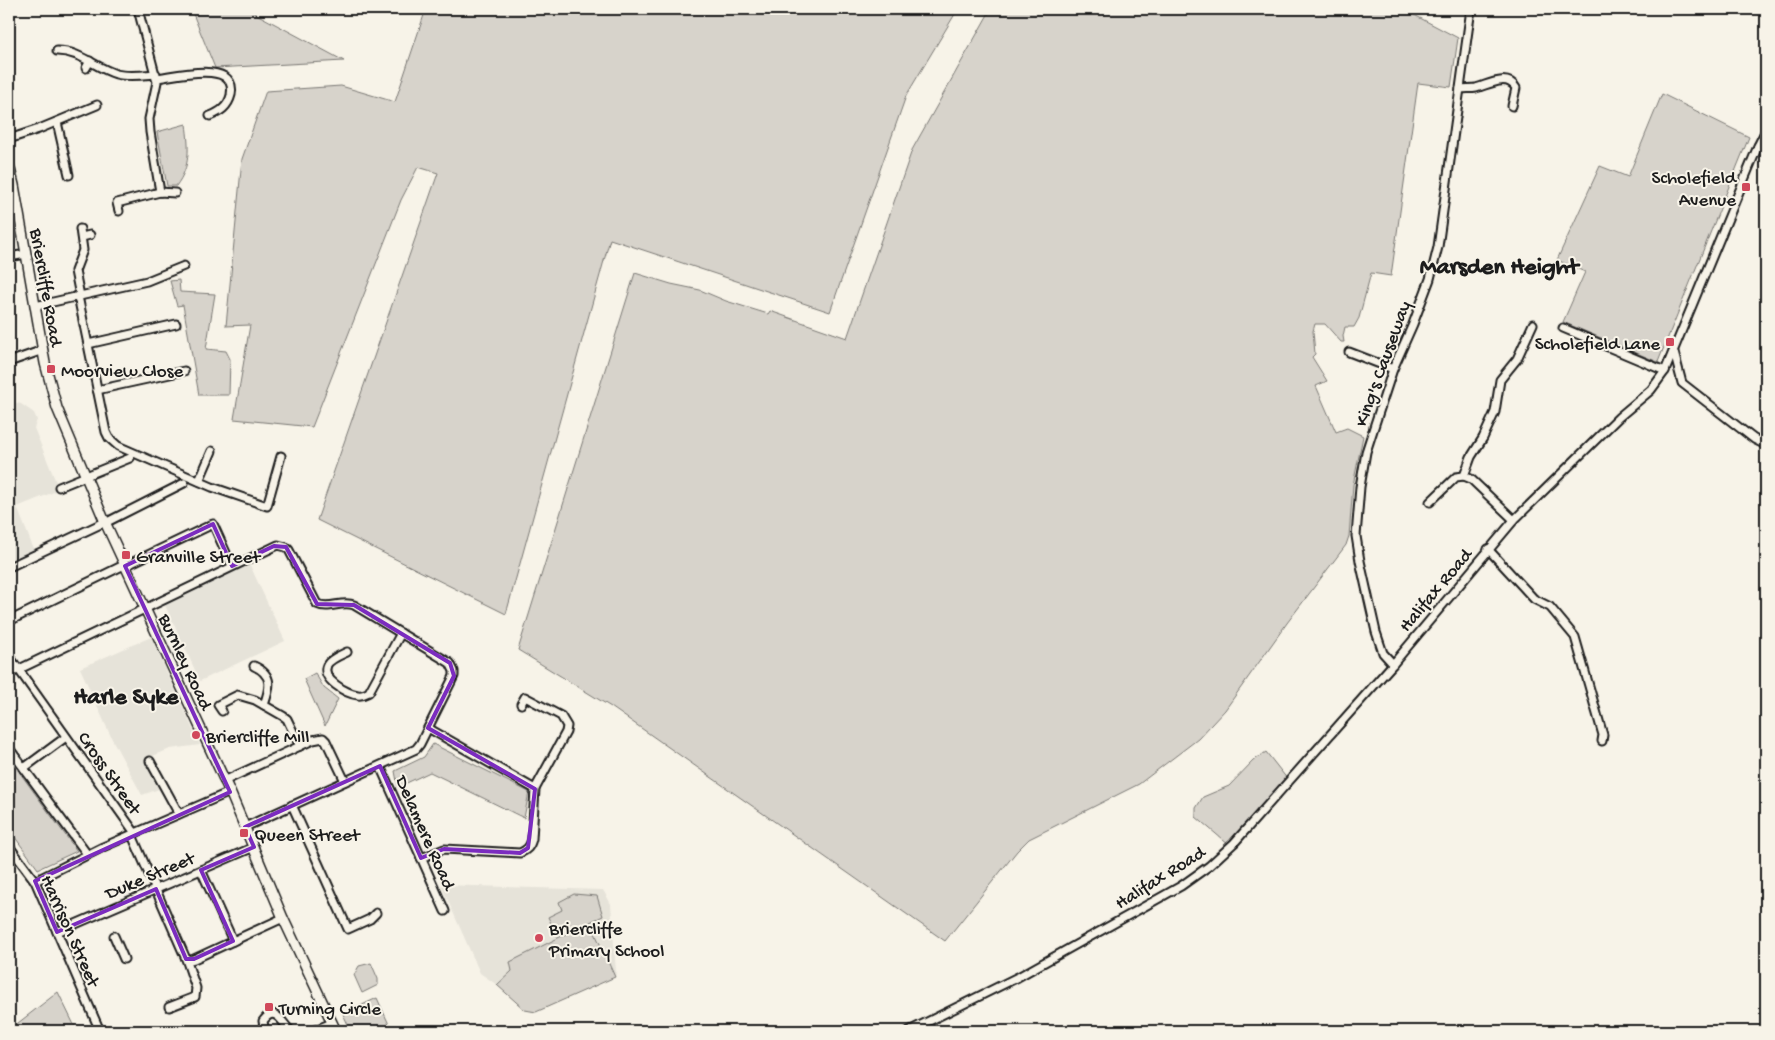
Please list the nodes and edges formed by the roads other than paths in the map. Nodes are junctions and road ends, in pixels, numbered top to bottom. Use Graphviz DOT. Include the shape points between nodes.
graph roads {
  1 [pos="138,9"];
  2 [pos="1471,9"];
  3 [pos="57,51"];
  4 [pos="90,61"];
  5 [pos="86,68"];
  6 [pos="156,76"];
  7 [pos="1460,88"];
  8 [pos="97,105"];
  9 [pos="1512,106"];
  10 [pos="210,116"];
  11 [pos="56,122"];
  12 [pos="1766,130"];
  13 [pos="9,139"];
  14 [pos="1758,146"];
  15 [pos="1766,152"];
  16 [pos="9,165"];
  17 [pos="69,175"];
  18 [pos="11,186"];
  19 [pos="160,192"];
  20 [pos="175,193"];
  21 [pos="117,204"];
  22 [pos="90,235"];
  23 [pos="26,254"];
  24 [pos="9,257"];
  25 [pos="184,266"];
  26 [pos="79,296"];
  27 [pos="35,306"];
  28 [pos="176,324"];
  29 [pos="1533,324"];
  30 [pos="1563,328"];
  31 [pos="88,344"];
  32 [pos="43,350"];
  33 [pos="1349,352"];
  34 [pos="1674,352"];
  35 [pos="9,362"];
  36 [pos="1393,369"];
  37 [pos="1665,371"];
  38 [pos="184,372"];
  39 [pos="97,390"];
  40 [pos="71,440"];
  41 [pos="1766,446"];
  42 [pos="212,450"];
  43 [pos="281,456"];
  44 [pos="130,458"];
  45 [pos="1464,476"];
  46 [pos="85,477"];
  47 [pos="198,481"];
  48 [pos="184,484"];
  49 [pos="59,487"];
  50 [pos="1430,502"];
  51 [pos="1514,520"];
  52 [pos="105,522"];
  53 [pos="1488,548"];
  54 [pos="124,566"];
  55 [pos="232,566"];
  56 [pos="9,567"];
  57 [pos="144,608"];
  58 [pos="9,621"];
  59 [pos="401,633"];
  60 [pos="347,652"];
  61 [pos="9,656"];
  62 [pos="1393,664"];
  63 [pos="258,666"];
  64 [pos="18,669"];
  65 [pos="9,674"];
  66 [pos="521,704"];
  67 [pos="264,705"];
  68 [pos="218,706"];
  69 [pos="428,728"];
  70 [pos="66,737"];
  71 [pos="1602,741"];
  72 [pos="300,746"];
  73 [pos="9,748"];
  74 [pos="150,761"];
  75 [pos="380,766"];
  76 [pos="24,768"];
  77 [pos="224,781"];
  78 [pos="345,782"];
  79 [pos="535,789"];
  80 [pos="230,792"];
  81 [pos="292,805"];
  82 [pos="179,814"];
  83 [pos="245,827"];
  84 [pos="133,834"];
  85 [pos="9,846"];
  86 [pos="254,847"];
  87 [pos="87,854"];
  88 [pos="421,858"];
  89 [pos="201,870"];
  90 [pos="35,881"];
  91 [pos="156,889"];
  92 [pos="445,911"];
  93 [pos="376,913"];
  94 [pos="283,918"];
  95 [pos="57,932"];
  96 [pos="114,936"];
  97 [pos="233,941"];
  98 [pos="124,959"];
  99 [pos="188,959"];
  100 [pos="169,1007"];
  101 [pos="334,1027"];
  102 [pos="100,1031"];
  103 [pos="266,1031"];
  104 [pos="291,1031"];
  105 [pos="312,1031"];
  106 [pos="909,1031"];
  1 -- 6 [label="street"];
  2 -- 7 [label="street, King's Causeway"];
  3 -- 4 [label="street" via="78,54"];
  4 -- 5 [label="street"];
  4 -- 6 [label="street" via="116,74"];
  6 -- 10 [label="street" via="209,72 228,79 231,95 227,104"];
  6 -- 19 [label="street" via="149,119"];
  7 -- 9 [label="street" via="1475,88 1492,81 1513,83 1516,88"];
  7 -- 36 [label="street, King's Causeway" via="1438,247 1430,279"];
  8 -- 11 [label="street"];
  11 -- 13 [label="street"];
  11 -- 17 [label="street"];
  12 -- 14 [label="street, Halifax Road"];
  14 -- 15 [label="street"];
  14 -- 34 [label="street, Halifax Road"];
  16 -- 18 [label="street, Briercliffe Road"];
  18 -- 23 [label="street, Briercliffe Road"];
  19 -- 20 [label="street"];
  19 -- 21 [label="street"];
  22 -- 26 [label="street" via="81,233 83,250 75,271"];
  23 -- 24 [label="street"];
  23 -- 27 [label="street, Briercliffe Road"];
  25 -- 26 [label="street" via="147,281"];
  26 -- 27 [label="street"];
  26 -- 31 [label="street"];
  27 -- 32 [label="street, Briercliffe Road"];
  28 -- 31 [label="street"];
  29 -- 45 [label="street" via="1517,359 1500,380 1495,412 1470,457"];
  30 -- 37 [label="street"];
  31 -- 39 [label="street"];
  32 -- 35 [label="street"];
  32 -- 40 [label="street, Briercliffe Road" via="57,408"];
  33 -- 36 [label="street"];
  34 -- 37 [label="street, Halifax Road"];
  34 -- 41 [label="street" via="1682,383"];
  36 -- 62 [label="street, King's Causeway" via="1366,452 1356,536 1376,632 1383,653"];
  37 -- 51 [label="street, Halifax Road" via="1651,390"];
  38 -- 39 [label="street"];
  39 -- 47 [label="street" via="109,438 118,446"];
  40 -- 46 [label="street, Burnley Road"];
  42 -- 47 [label="street"];
  43 -- 47 [label="street" via="267,506"];
  44 -- 46 [label="street"];
  45 -- 50 [label="street" via="1456,477"];
  45 -- 51 [label="street"];
  46 -- 49 [label="street"];
  46 -- 52 [label="street, Burnley Road"];
  48 -- 52 [label="street"];
  51 -- 53 [label="street, Halifax Road"];
  52 -- 54 [label="street, Burnley Road"];
  52 -- 56 [label="street"];
  53 -- 62 [label="street, Halifax Road"];
  53 -- 71 [label="street" via="1534,599 1550,607 1575,637"];
  54 -- 55 [label="street" via="213,524"];
  54 -- 57 [label="street, Burnley Road"];
  54 -- 58 [label="street"];
  55 -- 57 [label="street"];
  55 -- 59 [label="street" via="274,546 286,547 317,604 349,603"];
  57 -- 64 [label="street"];
  57 -- 77 [label="street, Burnley Road"];
  59 -- 60 [label="street" via="369,692 363,695 354,695 328,679 327,666"];
  59 -- 69 [label="street" via="453,667 454,676"];
  61 -- 64 [label="street, Cross Street"];
  62 -- 106 [label="street, Halifax Road" via="1234,844 1209,866 1181,886 1018,977"];
  63 -- 67 [label="street" via="269,681"];
  64 -- 65 [label="street"];
  64 -- 70 [label="street, Cross Street"];
  66 -- 79 [label="street" via="527,694 561,716 567,726"];
  67 -- 68 [label="street" via="238,695"];
  67 -- 72 [label="street" via="287,719"];
  69 -- 75 [label="street" via="416,749"];
  69 -- 79 [label="street"];
  70 -- 76 [label="street"];
  70 -- 84 [label="street, Cross Street"];
  72 -- 77 [label="street"];
  72 -- 78 [label="street" via="316,738 326,741"];
  73 -- 76 [label="street"];
  74 -- 82 [label="street"];
  75 -- 78 [label="street"];
  75 -- 88 [label="street, Delamere Road"];
  76 -- 87 [label="street"];
  77 -- 80 [label="street, Burnley Road"];
  78 -- 81 [label="street"];
  79 -- 88 [label="street" via="532,839 524,851 444,849"];
  80 -- 82 [label="street"];
  80 -- 83 [label="street, Burnley Road"];
  81 -- 83 [label="street"];
  81 -- 93 [label="street" via="348,929"];
  82 -- 84 [label="street"];
  83 -- 86 [label="street, Burnley Road"];
  84 -- 87 [label="street"];
  84 -- 91 [label="street, Cross Street"];
  85 -- 90 [label="street, Harrison Street"];
  86 -- 89 [label="street, Duke Street"];
  86 -- 94 [label="street, Burnley Road"];
  87 -- 90 [label="street"];
  88 -- 92 [label="street, Delamere Road"];
  89 -- 91 [label="street, Duke Street"];
  89 -- 97 [label="street"];
  90 -- 95 [label="street, Harrison Street"];
  91 -- 95 [label="street, Duke Street"];
  91 -- 99 [label="street, Cross Street"];
  94 -- 97 [label="street"];
  94 -- 101 [label="street, Burnley Road"];
  95 -- 102 [label="street, Harrison Street"];
  96 -- 98 [label="street"];
  97 -- 99 [label="street"];
  99 -- 100 [label="street, Cross Street" via="196,988 195,997"];
  101 -- 105 [label="street"];
  103 -- 104 [label="street" via="263,1021 275,1014"];
}
